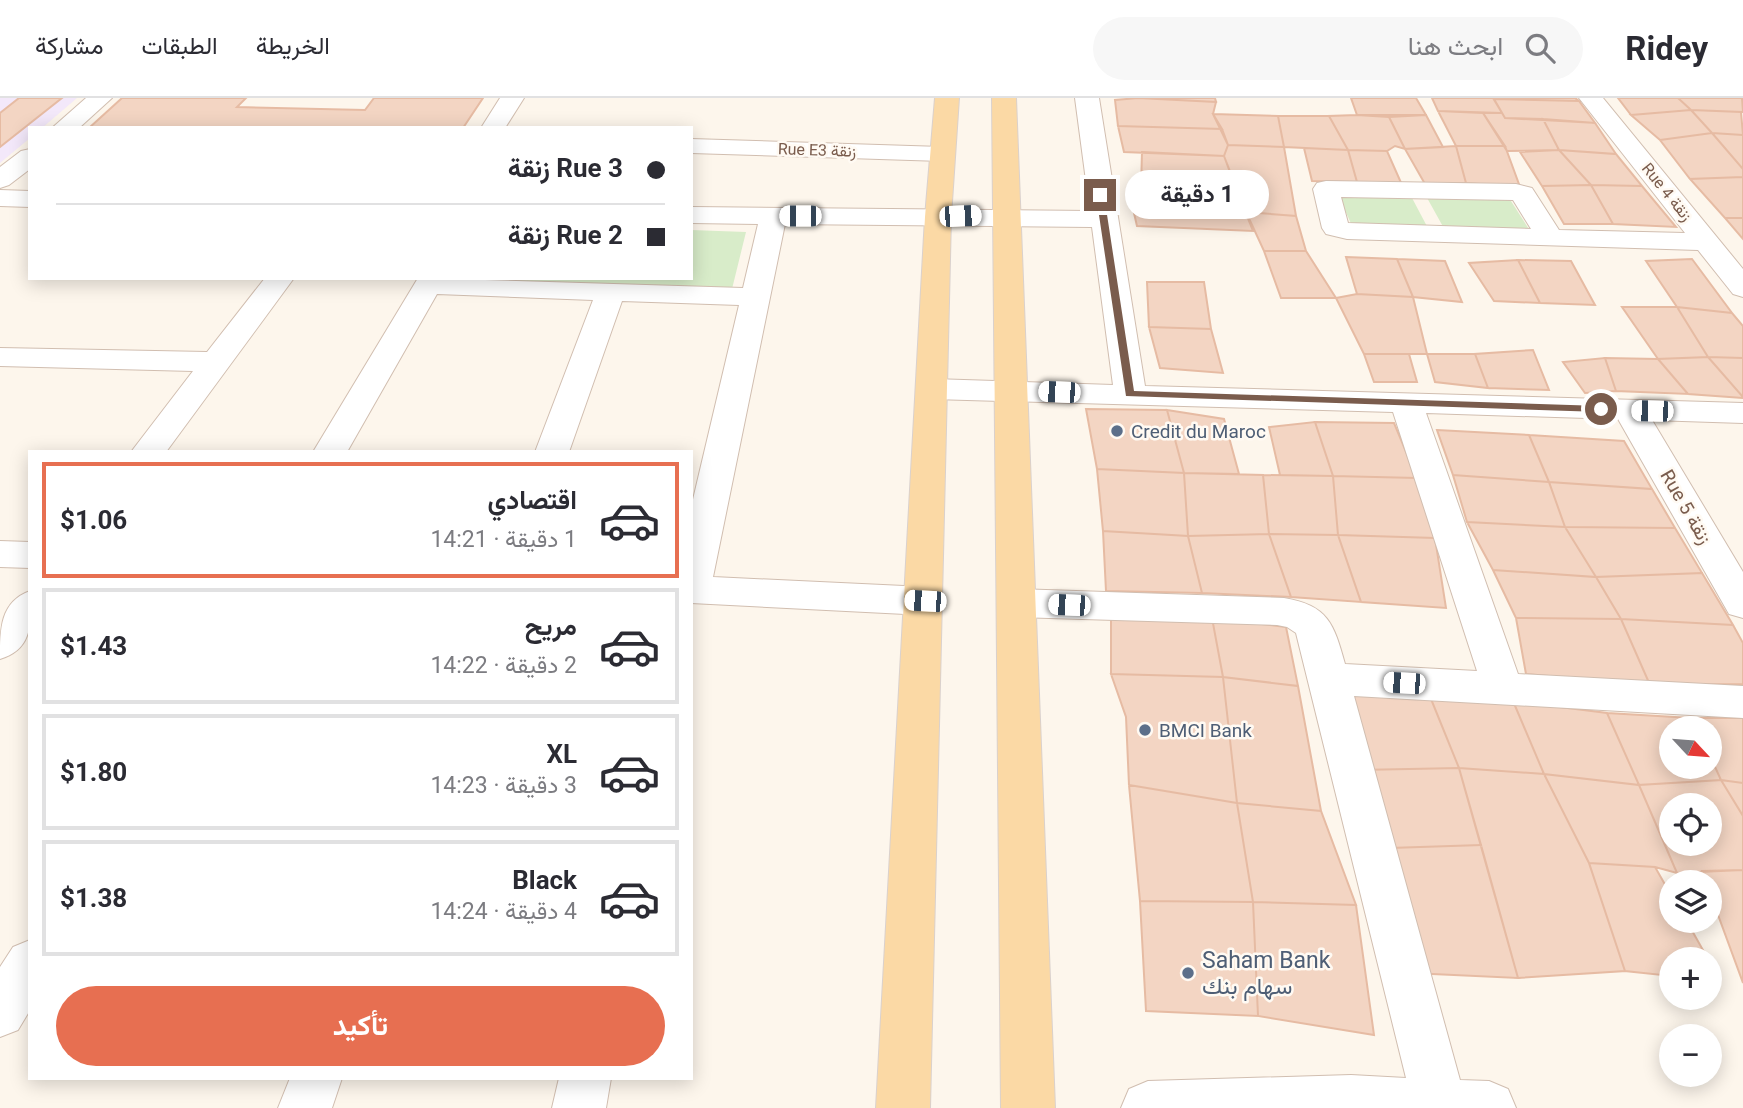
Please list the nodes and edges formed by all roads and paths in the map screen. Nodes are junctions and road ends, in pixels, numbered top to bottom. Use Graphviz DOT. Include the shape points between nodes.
graph roads {
  1 [pos="100,98"];
  2 [pos="512,98"];
  3 [pos="947,98"];
  4 [pos="1004,98"];
  5 [pos="1087,98"];
  6 [pos="1591,98"];
  7 [pos="66,126"];
  8 [pos="494,126"];
  9 [pos="693,146"];
  10 [pos="942,154"];
  11 [pos="28,158"];
  12 [pos="0,180"];
  13 [pos="1413,189"];
  14 [pos="0,198"];
  15 [pos="28,198"];
  16 [pos="693,215"];
  17 [pos="1005,215"];
  18 [pos="773,216"];
  19 [pos="938,217"];
  20 [pos="1103,219"];
  21 [pos="1441,236"];
  22 [pos="1550,238"];
  23 [pos="1708,242"];
  24 [pos="278,280"];
  25 [pos="430,282"];
  26 [pos="1743,288"];
  27 [pos="611,291"];
  28 [pos="756,297"];
  29 [pos="0,357"];
  30 [pos="217,362"];
  31 [pos="933,388"];
  32 [pos="1012,390"];
  33 [pos="1130,394"];
  34 [pos="1406,403"];
  35 [pos="1629,410"];
  36 [pos="1743,413"];
  37 [pos="150,450"];
  38 [pos="331,450"];
  39 [pos="553,450"];
  40 [pos="0,554"];
  41 [pos="28,555"];
  42 [pos="693,580"];
  43 [pos="693,589"];
  44 [pos="925,601"];
  45 [pos="1016,603"];
  46 [pos="1743,604"];
  47 [pos="28,609"];
  48 [pos="0,644"];
  49 [pos="1329,678"];
  50 [pos="1503,688"];
  51 [pos="1743,702"];
  52 [pos="28,966"];
  53 [pos="0,1013"];
  54 [pos="315,1080"];
  55 [pos="585,1080"];
  56 [pos="1464,1107"];
  57 [pos="305,1108"];
  58 [pos="579,1108"];
  59 [pos="903,1108"];
  60 [pos="1028,1108"];
  61 [pos="1148,1108"];
  1 -- 7 [label="street"];
  2 -- 8 [label="street"];
  3 -- 10 [label="main road"];
  4 -- 17 [label="main road"];
  5 -- 20 [label="street"];
  6 -- 23 [label="street, Rue 4 زنقة"];
  9 -- 10 [label="street, Rue E3 زنقة"];
  10 -- 19 [label="main road"];
  11 -- 12 [label="street"];
  13 -- 21 [label="street"];
  13 -- 21 [label="street" via="1332,187 1326,191 1336,228 1341,230"];
  13 -- 22 [label="street" via="1522,194"];
  14 -- 15 [label="street"];
  16 -- 18 [label="street"];
  17 -- 19 [label="street"];
  17 -- 20 [label="street"];
  17 -- 32 [label="main road"];
  18 -- 19 [label="street"];
  18 -- 28 [label="street"];
  19 -- 31 [label="main road"];
  20 -- 33 [label="street"];
  21 -- 22 [label="street"];
  22 -- 23 [label="street"];
  23 -- 26 [label="street, Rue 4 زنقة"];
  24 -- 30 [label="street"];
  25 -- 27 [label="street"];
  25 -- 38 [label="street"];
  27 -- 28 [label="street"];
  27 -- 39 [label="street"];
  28 -- 42 [label="street"];
  29 -- 30 [label="street"];
  30 -- 37 [label="street"];
  31 -- 32 [label="street"];
  31 -- 44 [label="main road"];
  32 -- 33 [label="street"];
  32 -- 45 [label="main road"];
  33 -- 34 [label="street"];
  34 -- 35 [label="street"];
  34 -- 50 [label="street"];
  35 -- 36 [label="street"];
  35 -- 46 [label="street, Rue 5 زنقة"];
  40 -- 41 [label="street"];
  43 -- 44 [label="street"];
  44 -- 59 [label="main road"];
  45 -- 49 [label="street" via="1291,613 1311,623"];
  45 -- 60 [label="main road"];
  47 -- 48 [label="street"];
  49 -- 50 [label="street"];
  49 -- 56 [label="street"];
  50 -- 51 [label="street"];
  52 -- 53 [label="street"];
  54 -- 57 [label="street"];
  55 -- 58 [label="street"];
  56 -- 61 [label="street" via="1351,1102"];
}
